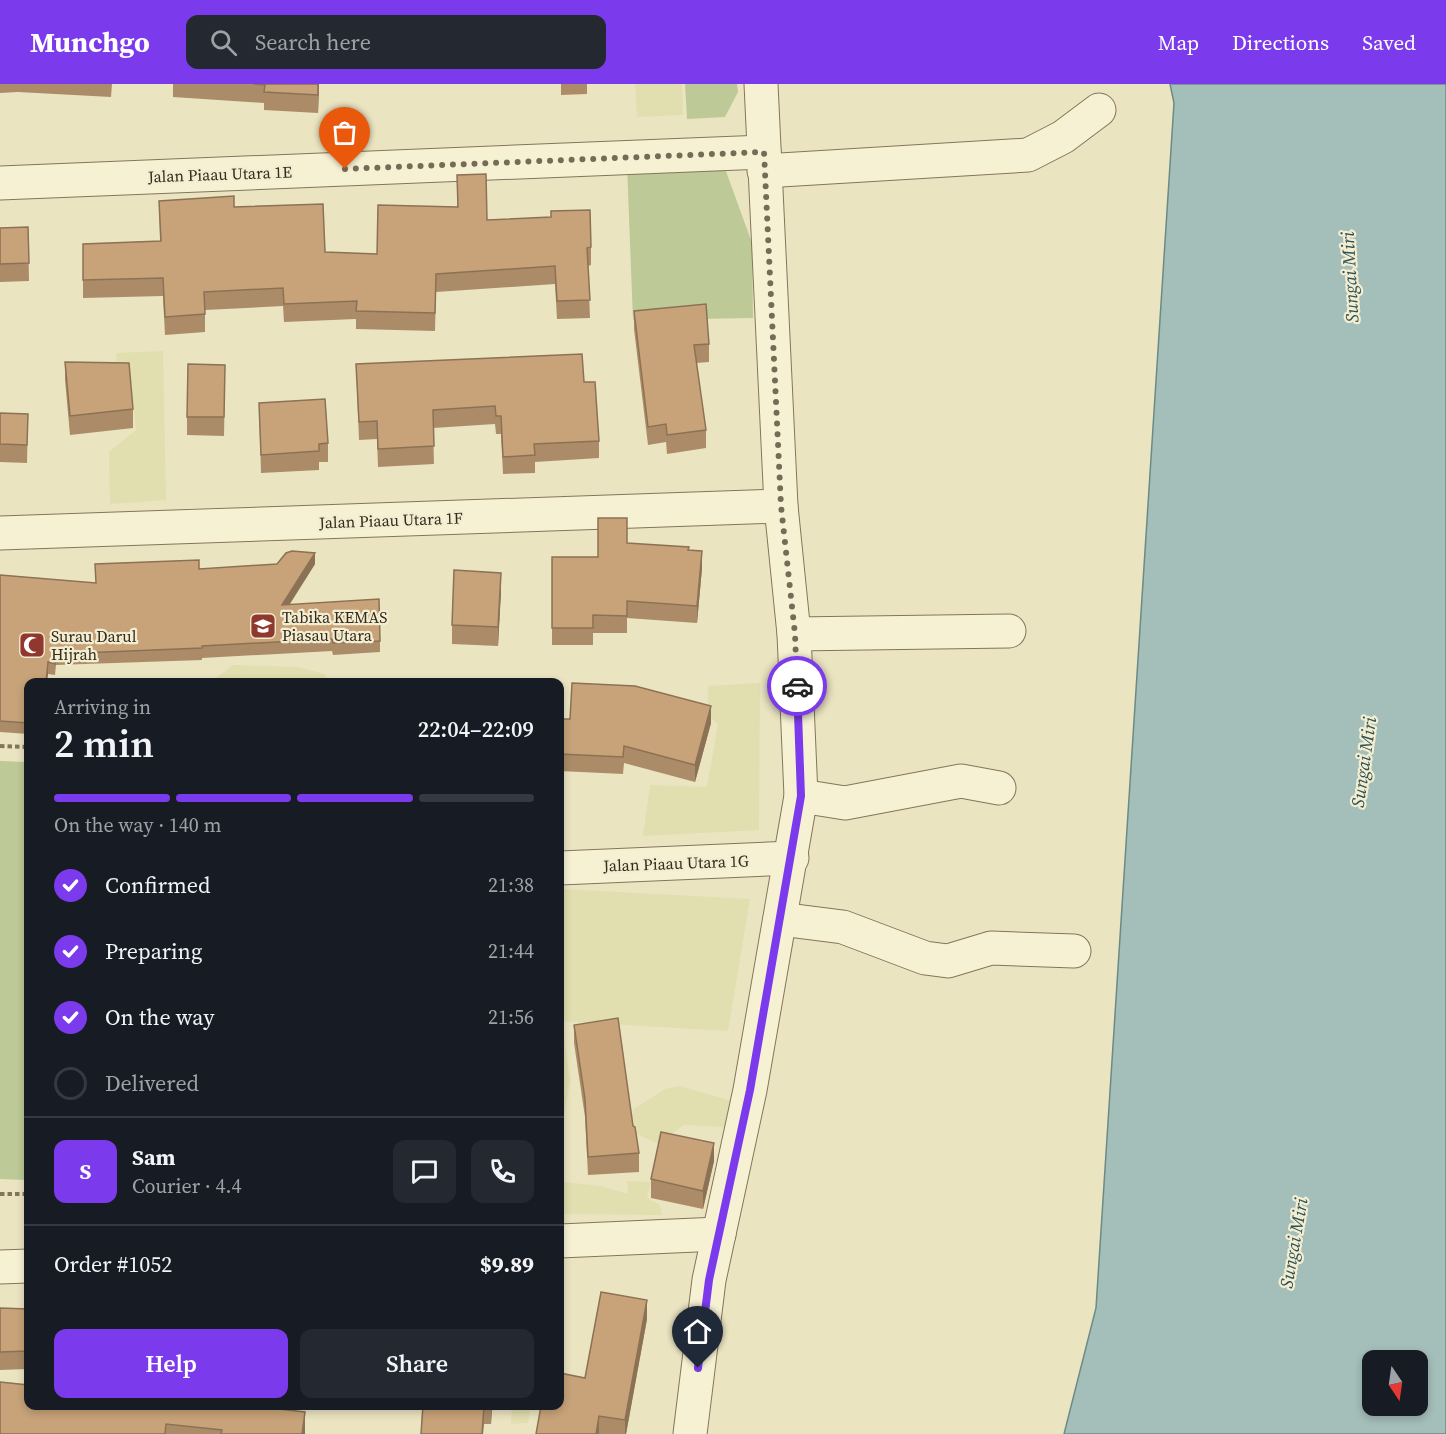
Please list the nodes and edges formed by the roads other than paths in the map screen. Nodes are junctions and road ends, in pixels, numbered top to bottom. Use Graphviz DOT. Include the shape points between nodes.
graph roads {
  1 [pos="761,84"];
  2 [pos="1100,110"];
  3 [pos="764,162"];
  4 [pos="0,183"];
  5 [pos="781,506"];
  6 [pos="0,533"];
  7 [pos="1009,631"];
  8 [pos="795,634"];
  9 [pos="999,788"];
  10 [pos="801,796"];
  11 [pos="792,858"];
  12 [pos="564,868"];
  13 [pos="780,919"];
  14 [pos="1074,951"];
  15 [pos="719,1234"];
  16 [pos="564,1241"];
  17 [pos="24,1266"];
  18 [pos="0,1268"];
  19 [pos="690,1434"];
  1 -- 3 [label="street"];
  2 -- 3 [label="street, Jalan Piaau Utara 1E" via="1064,137 1028,155"];
  3 -- 4 [label="street, Jalan Piaau Utara 1E"];
  3 -- 5 [label="street"];
  5 -- 6 [label="street, Jalan Piaau Utara 1F"];
  5 -- 8 [label="street"];
  7 -- 8 [label="street"];
  8 -- 10 [label="street"];
  9 -- 10 [label="street" via="961,781 844,803"];
  10 -- 11 [label="street"];
  11 -- 12 [label="street, Jalan Piaau Utara 1G"];
  11 -- 13 [label="street"];
  13 -- 14 [label="street" via="843,927 925,958 948,961 991,948"];
  13 -- 15 [label="street" via="750,1090"];
  15 -- 16 [label="street"];
  15 -- 19 [label="street" via="709,1280"];
  17 -- 18 [label="street"];
}
